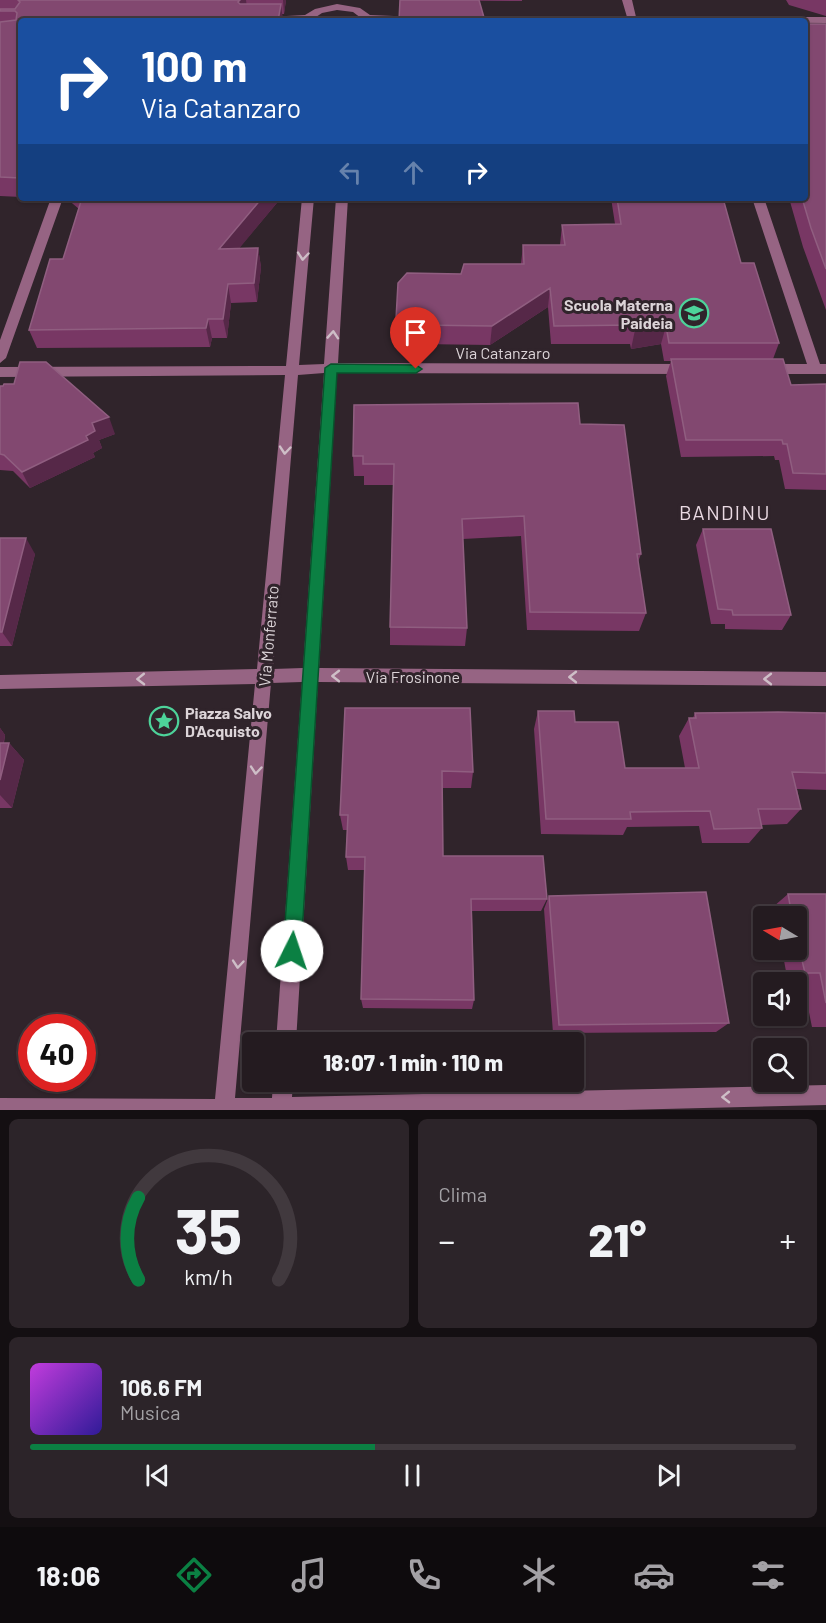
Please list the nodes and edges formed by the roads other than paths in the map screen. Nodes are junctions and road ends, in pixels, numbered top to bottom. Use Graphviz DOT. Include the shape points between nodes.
graph roads {
  1 [pos="627,0"];
  2 [pos="324,5"];
  3 [pos="354,5"];
  4 [pos="308,18"];
  5 [pos="368,18"];
  6 [pos="632,18"];
  7 [pos="808,20"];
  8 [pos="826,20"];
  9 [pos="56,201"];
  10 [pos="308,201"];
  11 [pos="342,201"];
  12 [pos="759,201"];
  13 [pos="0,358"];
  14 [pos="331,368"];
  15 [pos="698,369"];
  16 [pos="757,369"];
  17 [pos="821,369"];
  18 [pos="292,371"];
  19 [pos="0,372"];
  20 [pos="310,675"];
  21 [pos="264,676"];
  22 [pos="826,679"];
  23 [pos="0,682"];
  24 [pos="287,1032"];
  25 [pos="282,1092"];
  26 [pos="826,1095"];
  27 [pos="0,1108"];
  28 [pos="281,1109"];
  29 [pos="224,1110"];
  1 -- 6 [label="street"];
  2 -- 3 [label="street"];
  2 -- 4 [label="street"];
  3 -- 5 [label="street"];
  7 -- 8 [label="street"];
  9 -- 13 [label="street"];
  10 -- 18 [label="street, Via Monferrato, one-way"];
  14 -- 11 [label="street, one-way"];
  12 -- 17 [label="street"];
  14 -- 15 [label="street, Via Catanzaro"];
  14 -- 18 [label="street, Via Catanzaro"];
  14 -- 20 [label="street"];
  16 -- 17 [label="street"];
  18 -- 19 [label="street, Via Catanzaro"];
  18 -- 21 [label="street, Via Monferrato, one-way"];
  20 -- 21 [label="street, Via Frosinone"];
  22 -- 20 [label="street, Via Frosinone, one-way"];
  20 -- 24 [label="street"];
  21 -- 23 [label="street, Via Frosinone, one-way"];
  21 -- 29 [label="street, Via Monferrato, one-way"];
  25 -- 28 [label="street"];
  26 -- 28 [label="street, one-way"];
  27 -- 29 [label="street"];
  28 -- 29 [label="street"];
}
